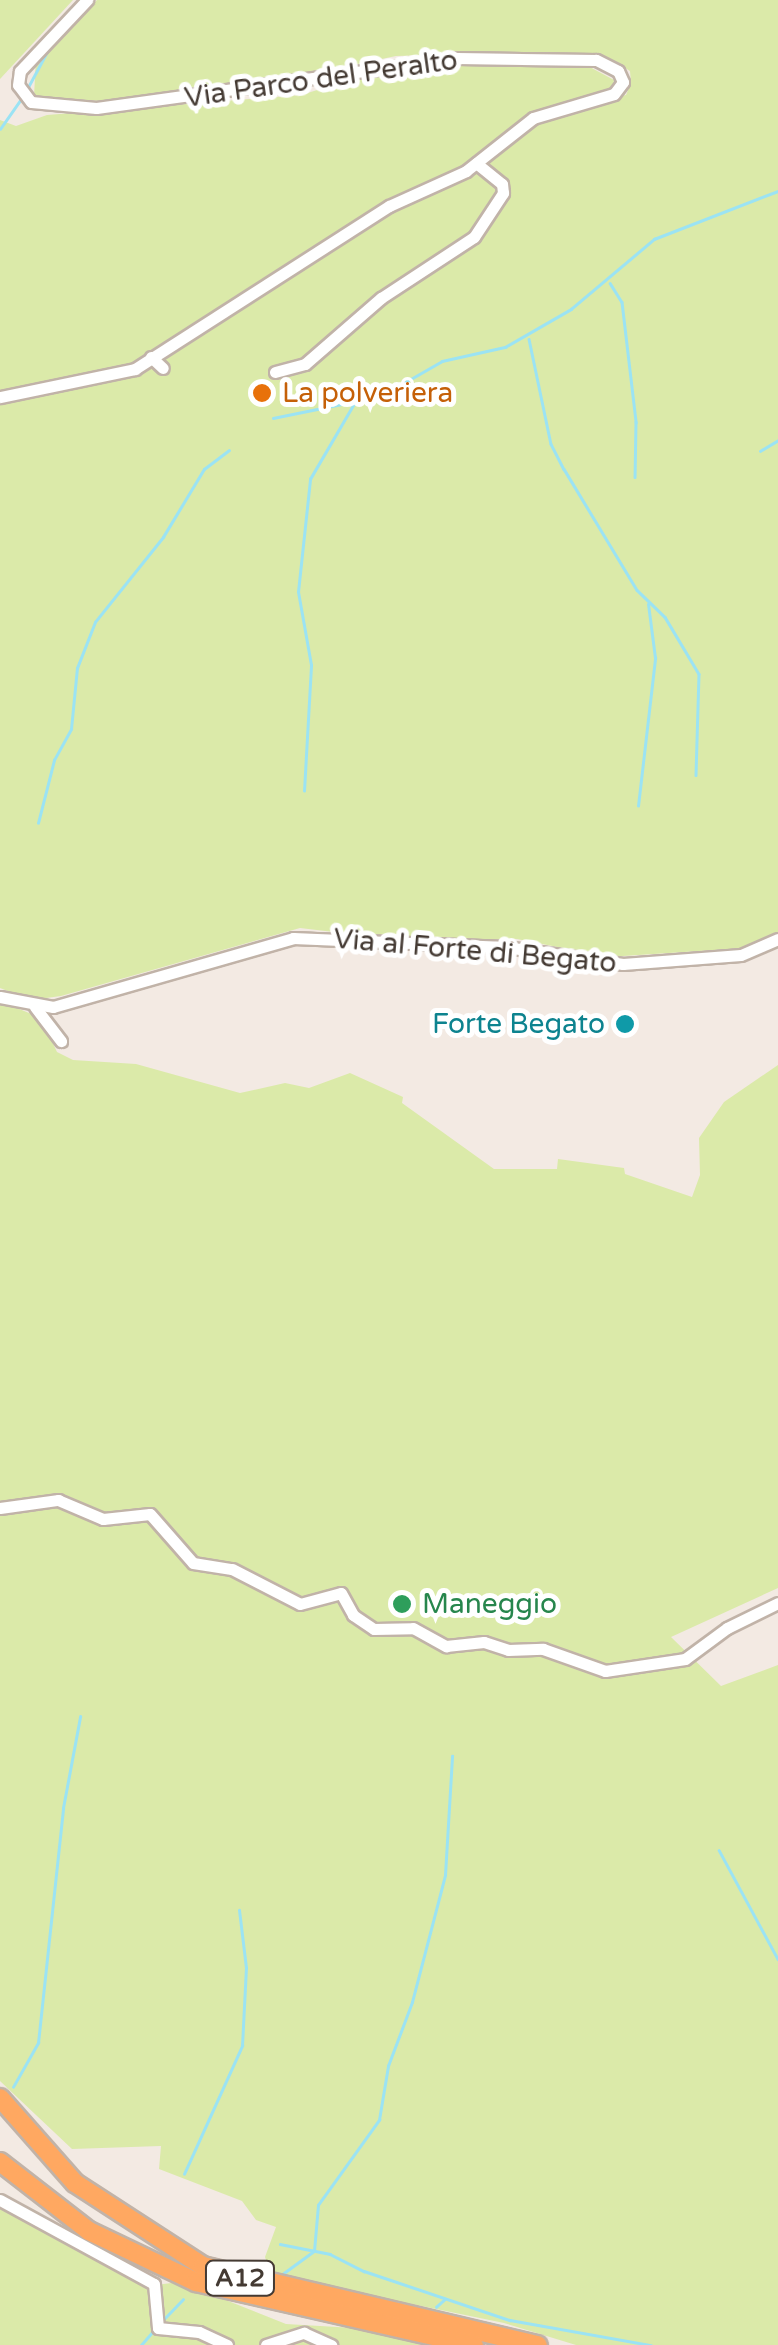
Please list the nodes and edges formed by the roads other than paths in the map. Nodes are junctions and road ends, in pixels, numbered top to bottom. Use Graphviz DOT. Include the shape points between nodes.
graph roads {
  1 [pos="87,0"];
  2 [pos="476,164"];
  3 [pos="151,357"];
  4 [pos="163,368"];
  5 [pos="275,372"];
  6 [pos="0,397"];
  7 [pos="778,939"];
  8 [pos="0,997"];
  9 [pos="35,1007"];
  10 [pos="61,1041"];
  11 [pos="0,1508"];
  12 [pos="778,1603"];
  13 [pos="0,2098"];
  14 [pos="0,2162"];
  15 [pos="0,2200"];
  16 [pos="227,2345"];
  17 [pos="266,2345"];
  18 [pos="331,2345"];
  19 [pos="474,2345"];
  20 [pos="538,2345"];
  1 -- 2 [label="street, Via Parco del Peralto" via="20,71 18,86 31,102 96,108 457,58 596,60 621,76 617,92 533,118"];
  2 -- 3 [label="street, Via Parco del Peralto" via="390,206 308,264"];
  2 -- 5 [label="street" via="502,184 498,203 463,247 410,274 305,364"];
  3 -- 4 [label="street"];
  3 -- 6 [label="street, Via Parco del Peralto" via="88,383"];
  7 -- 9 [label="street, Via al Forte di Begato" via="742,955 622,964 506,947 294,938"];
  8 -- 9 [label="street, Via al Forte di Begato"];
  9 -- 10 [label="street"];
  11 -- 12 [label="street" via="58,1500 104,1519 150,1514 201,1568 232,1569 300,1604 341,1594 358,1620 374,1629 408,1627 446,1646 543,1648 606,1671 685,1659 726,1628"];
  13 -- 20 [label="highway, A12" via="75,2184 202,2266"];
  14 -- 19 [label="highway, A12" via="89,2231 196,2282"];
  15 -- 16 [label="street" via="154,2284 158,2328 199,2332"];
  17 -- 18 [label="street" via="304,2333"];
}
